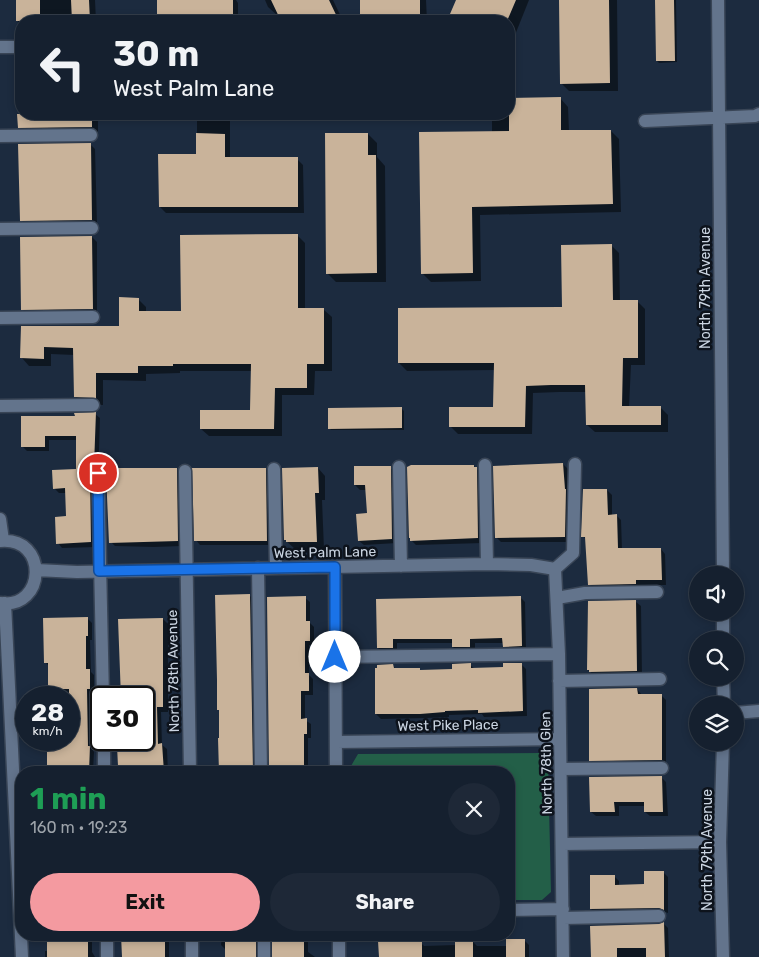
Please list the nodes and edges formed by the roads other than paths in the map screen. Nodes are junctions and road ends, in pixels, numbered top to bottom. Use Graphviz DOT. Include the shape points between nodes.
graph roads {
  1 [pos="718,0"];
  2 [pos="0,47"];
  3 [pos="15,47"];
  4 [pos="758,116"];
  5 [pos="719,118"];
  6 [pos="645,121"];
  7 [pos="91,135"];
  8 [pos="0,136"];
  9 [pos="92,228"];
  10 [pos="0,229"];
  11 [pos="93,317"];
  12 [pos="0,318"];
  13 [pos="93,405"];
  14 [pos="0,406"];
  15 [pos="575,464"];
  16 [pos="485,465"];
  17 [pos="399,467"];
  18 [pos="274,469"];
  19 [pos="185,471"];
  20 [pos="98,473"];
  21 [pos="0,519"];
  22 [pos="2,540"];
  23 [pos="487,564"];
  24 [pos="401,566"];
  25 [pos="723,566"];
  26 [pos="335,567"];
  27 [pos="258,568"];
  28 [pos="276,568"];
  29 [pos="36,570"];
  30 [pos="187,570"];
  31 [pos="554,570"];
  32 [pos="99,571"];
  33 [pos="657,592"];
  34 [pos="557,598"];
  35 [pos="2,603"];
  36 [pos="559,654"];
  37 [pos="335,657"];
  38 [pos="660,679"];
  39 [pos="559,681"];
  40 [pos="103,686"];
  41 [pos="5,693"];
  42 [pos="759,711"];
  43 [pos="744,712"];
  44 [pos="560,739"];
  45 [pos="336,742"];
  46 [pos="104,751"];
  47 [pos="723,751"];
  48 [pos="6,765"];
  49 [pos="104,766"];
  50 [pos="190,766"];
  51 [pos="261,766"];
  52 [pos="336,766"];
  53 [pos="662,768"];
  54 [pos="561,769"];
  55 [pos="720,842"];
  56 [pos="562,844"];
  57 [pos="15,873"];
  58 [pos="515,910"];
  59 [pos="563,914"];
  60 [pos="659,916"];
  61 [pos="21,941"];
  62 [pos="106,941"];
  63 [pos="192,941"];
  64 [pos="264,941"];
  65 [pos="339,941"];
  66 [pos="22,957"];
  67 [pos="107,957"];
  68 [pos="192,957"];
  69 [pos="264,957"];
  70 [pos="339,957"];
  71 [pos="563,957"];
  72 [pos="723,957"];
  1 -- 5 [label="street, North 79th Avenue"];
  2 -- 3 [label="street"];
  4 -- 5 [label="street"];
  5 -- 6 [label="street"];
  5 -- 25 [label="street, North 79th Avenue"];
  7 -- 8 [label="street"];
  9 -- 10 [label="street"];
  11 -- 12 [label="street"];
  13 -- 14 [label="street"];
  15 -- 31 [label="street" via="573,553"];
  16 -- 23 [label="street"];
  17 -- 24 [label="street"];
  18 -- 28 [label="street"];
  19 -- 30 [label="street, North 78th Avenue"];
  20 -- 32 [label="street"];
  21 -- 22 [label="street"];
  22 -- 29 [label="street" via="22,545 34,560"];
  23 -- 24 [label="street, West Palm Lane"];
  23 -- 31 [label="street, West Palm Lane" via="531,565"];
  24 -- 26 [label="street, West Palm Lane"];
  26 -- 28 [label="street, West Palm Lane"];
  26 -- 37 [label="street"];
  27 -- 28 [label="street, West Palm Lane"];
  27 -- 30 [label="street, West Palm Lane"];
  27 -- 51 [label="street"];
  29 -- 32 [label="street, West Palm Lane"];
  29 -- 35 [label="street" via="36,580 24,597"];
  30 -- 32 [label="street, West Palm Lane"];
  30 -- 50 [label="street, North 78th Avenue"];
  31 -- 34 [label="street, North 78th Glen"];
  32 -- 40 [label="street"];
  33 -- 34 [label="street" via="585,593"];
  34 -- 36 [label="street, North 78th Glen"];
  35 -- 41 [label="street"];
  36 -- 37 [label="street"];
  36 -- 39 [label="street, North 78th Glen"];
  37 -- 45 [label="street"];
  38 -- 39 [label="street"];
  39 -- 44 [label="street, North 78th Glen"];
  41 -- 48 [label="street"];
  42 -- 43 [label="street"];
  44 -- 45 [label="street, West Pike Place"];
  44 -- 54 [label="street, North 78th Glen"];
  45 -- 52 [label="street"];
  46 -- 49 [label="street"];
  47 -- 55 [label="street, North 79th Avenue"];
  48 -- 57 [label="street"];
  53 -- 54 [label="street"];
  54 -- 56 [label="street, North 78th Glen"];
  55 -- 56 [label="street"];
  55 -- 72 [label="street, North 79th Avenue"];
  56 -- 59 [label="street, North 78th Glen"];
  58 -- 59 [label="street"];
  59 -- 60 [label="street"];
  59 -- 71 [label="street, North 78th Glen"];
  61 -- 66 [label="street"];
  62 -- 67 [label="street"];
  63 -- 68 [label="street"];
  64 -- 69 [label="street"];
  65 -- 70 [label="street"];
}
